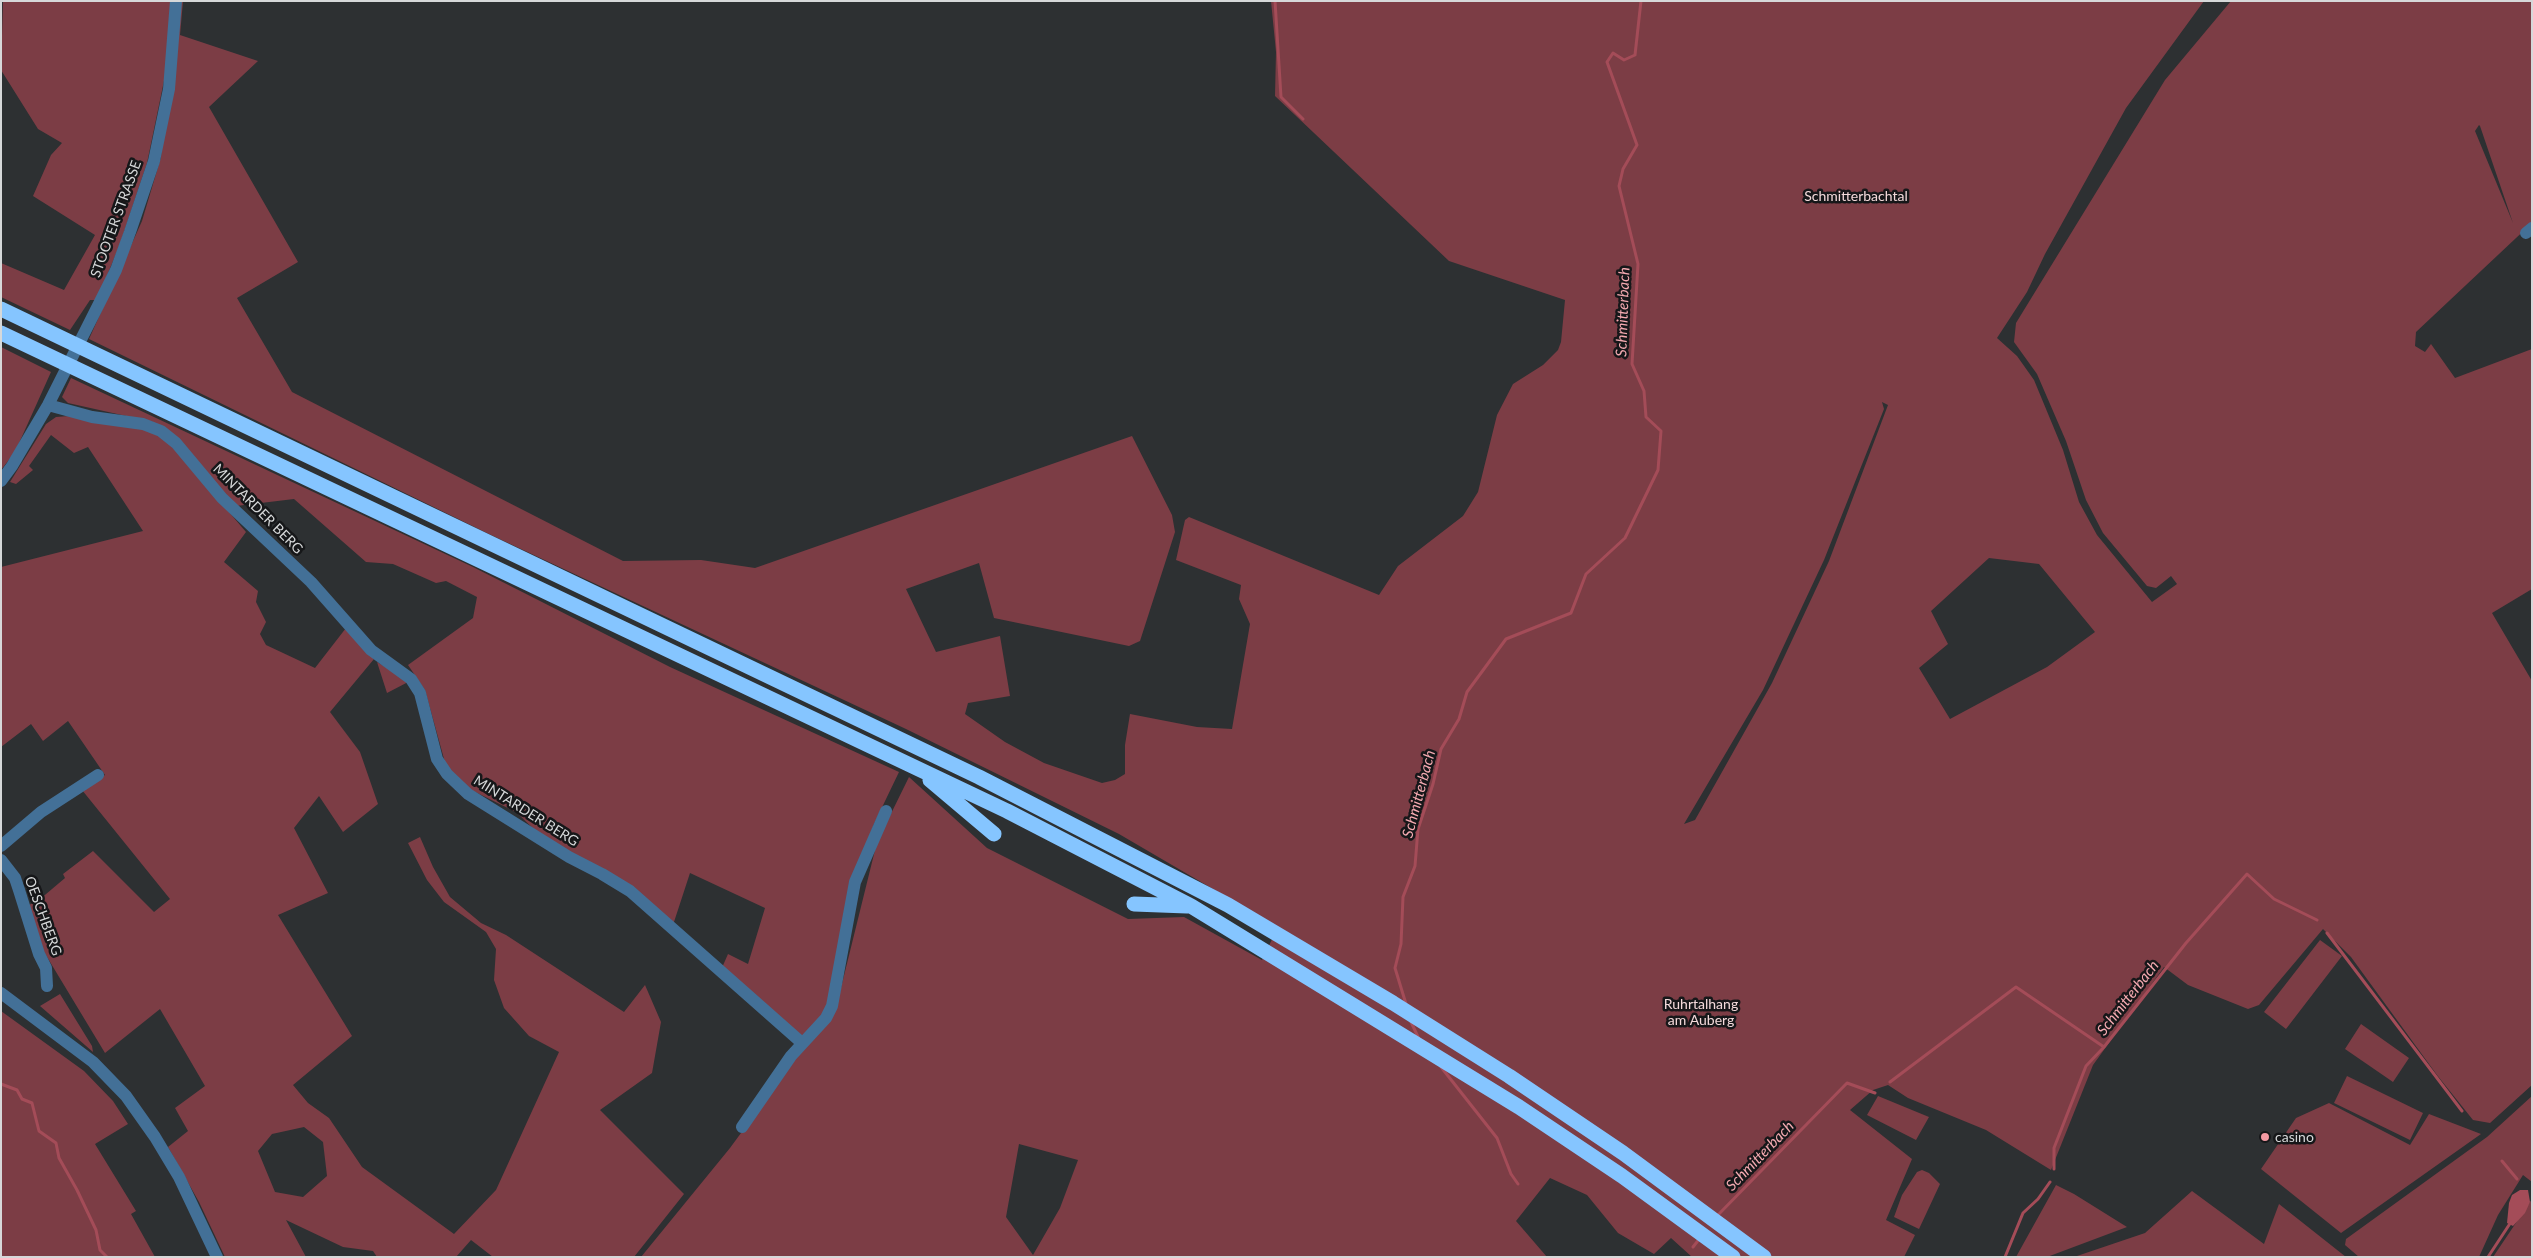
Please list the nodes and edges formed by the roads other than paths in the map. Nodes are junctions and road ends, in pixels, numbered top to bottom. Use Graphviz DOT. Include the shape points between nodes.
graph roads {
  1 [pos="176,1"];
  2 [pos="1,309"];
  3 [pos="1,333"];
  4 [pos="48,405"];
  5 [pos="1,481"];
  6 [pos="914,767"];
  7 [pos="98,776"];
  8 [pos="886,811"];
  9 [pos="994,834"];
  10 [pos="1,846"];
  11 [pos="1,860"];
  12 [pos="1134,904"];
  13 [pos="1191,906"];
  14 [pos="47,986"];
  15 [pos="1,992"];
  16 [pos="802,1043"];
  17 [pos="742,1127"];
  18 [pos="217,1257"];
  19 [pos="1733,1257"];
  20 [pos="1764,1257"];
  1 -- 4 [label="street, STOOTER STRASSE" via="168,89 154,161 116,270"];
  2 -- 20 [label="highway" via="980,777 1228,905 1393,1003 1517,1082 1631,1159"];
  3 -- 6 [label="highway"];
  4 -- 5 [label="street, STOOTER STRASSE"];
  4 -- 16 [label="street, MINTARDER BERG" via="92,417 143,424 161,431 176,443 222,498 311,582 371,650 411,679 420,692 437,759 447,774 468,794 630,891"];
  6 -- 9 [label="highway"];
  6 -- 13 [label="highway" via="1097,856"];
  7 -- 10 [label="street" via="41,812"];
  8 -- 16 [label="street" via="855,882 832,1006 826,1018"];
  11 -- 14 [label="street, OESCHBERG" via="15,878 46,968"];
  12 -- 13 [label="highway"];
  13 -- 19 [label="highway" via="1519,1107 1622,1176"];
  15 -- 18 [label="street" via="93,1062 126,1096 179,1177"];
  16 -- 17 [label="street"];
}
